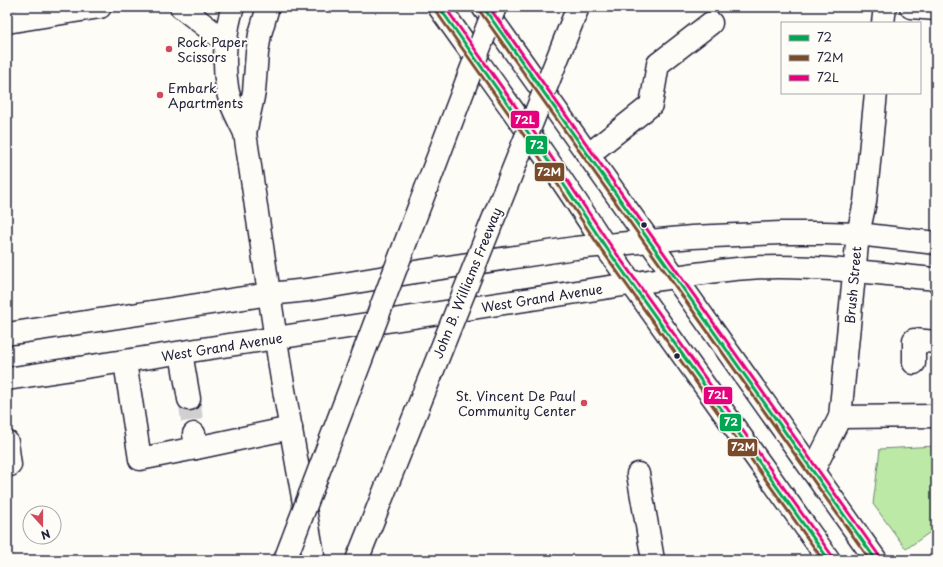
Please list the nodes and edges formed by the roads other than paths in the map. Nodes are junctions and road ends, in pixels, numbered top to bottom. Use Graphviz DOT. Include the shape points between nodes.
graph roads {
  1 [pos="100,7"];
  2 [pos="233,7"];
  3 [pos="268,7"];
  4 [pos="439,7"];
  5 [pos="482,7"];
  6 [pos="494,7"];
  7 [pos="578,7"];
  8 [pos="885,7"];
  9 [pos="911,7"];
  10 [pos="188,9"];
  11 [pos="936,9"];
  12 [pos="7,22"];
  13 [pos="883,22"];
  14 [pos="710,23"];
  15 [pos="226,42"];
  16 [pos="876,94"];
  17 [pos="245,132"];
  18 [pos="588,155"];
  19 [pos="858,234"];
  20 [pos="650,242"];
  21 [pos="936,243"];
  22 [pos="605,246"];
  23 [pos="855,270"];
  24 [pos="675,276"];
  25 [pos="936,279"];
  26 [pos="632,284"];
  27 [pos="270,294"];
  28 [pos="7,334"];
  29 [pos="276,338"];
  30 [pos="936,342"];
  31 [pos="181,353"];
  32 [pos="125,362"];
  33 [pos="914,363"];
  34 [pos="7,379"];
  35 [pos="189,399"];
  36 [pos="936,416"];
  37 [pos="840,417"];
  38 [pos="291,428"];
  39 [pos="7,442"];
  40 [pos="7,465"];
  41 [pos="813,471"];
  42 [pos="638,474"];
  43 [pos="285,560"];
  44 [pos="314,560"];
  45 [pos="357,560"];
  46 [pos="653,560"];
  47 [pos="829,560"];
  48 [pos="876,560"];
  1 -- 12 [label="main road"];
  2 -- 15 [label="main road"];
  3 -- 17 [label="main road" via="257,53 254,92"];
  4 -- 22 [label="main road" via="536,142"];
  5 -- 18 [label="main road"];
  6 -- 43 [label="main road, bridge"];
  7 -- 45 [label="main road, John B. Williams Freeway, bridge"];
  8 -- 13 [label="main road"];
  9 -- 11 [label="main road"];
  10 -- 15 [label="main road"];
  14 -- 18 [label="main road" via="658,64 651,105"];
  15 -- 17 [label="main road" via="226,87"];
  16 -- 19 [label="main road, Brush Street" via="865,202"];
  17 -- 27 [label="main road"];
  18 -- 20 [label="main road"];
  19 -- 20 [label="main road" via="781,233 692,237"];
  19 -- 21 [label="main road"];
  19 -- 23 [label="main road, Brush Street"];
  20 -- 22 [label="main road"];
  20 -- 24 [label="main road"];
  22 -- 26 [label="main road"];
  22 -- 27 [label="main road" via="575,248"];
  23 -- 24 [label="main road, West Grand Avenue" via="765,267"];
  23 -- 25 [label="main road, West Grand Avenue"];
  23 -- 37 [label="main road, Brush Street"];
  24 -- 26 [label="main road, West Grand Avenue"];
  24 -- 41 [label="main road"];
  26 -- 29 [label="main road, West Grand Avenue"];
  26 -- 47 [label="main road"];
  27 -- 28 [label="main road"];
  27 -- 29 [label="main road"];
  29 -- 31 [label="main road, West Grand Avenue"];
  29 -- 38 [label="main road"];
  30 -- 33 [label="main road" via="914,340"];
  31 -- 32 [label="main road, West Grand Avenue"];
  31 -- 35 [label="main road"];
  32 -- 34 [label="main road, West Grand Avenue"];
  32 -- 38 [label="main road" via="140,459 195,441"];
  36 -- 37 [label="main road"];
  37 -- 41 [label="main road, Brush Street"];
  38 -- 44 [label="main road"];
  39 -- 40 [label="main road" via="10,465"];
  41 -- 48 [label="main road"];
  42 -- 46 [label="main road"];
}
